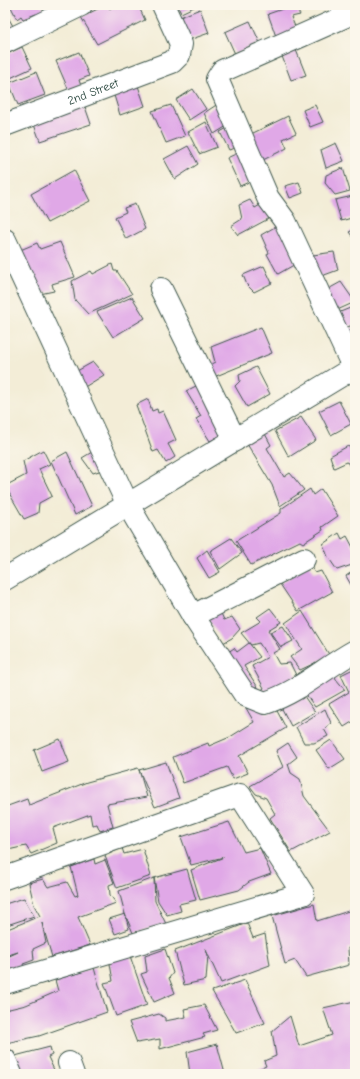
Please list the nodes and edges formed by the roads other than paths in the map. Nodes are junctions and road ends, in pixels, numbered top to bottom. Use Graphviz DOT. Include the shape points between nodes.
graph roads {
  1 [pos="81,5"];
  2 [pos="162,5"];
  3 [pos="355,12"];
  4 [pos="5,42"];
  5 [pos="5,125"];
  6 [pos="5,240"];
  7 [pos="161,289"];
  8 [pos="354,369"];
  9 [pos="236,440"];
  10 [pos="128,505"];
  11 [pos="304,559"];
  12 [pos="5,579"];
  13 [pos="193,616"];
  14 [pos="355,651"];
  15 [pos="5,878"];
  16 [pos="5,983"];
  17 [pos="5,1060"];
  18 [pos="11,1074"];
  1 -- 4 [label="street"];
  2 -- 5 [label="street, 2nd Street" via="181,44 179,55 172,62"];
  3 -- 8 [label="street" via="222,71 217,80 268,198 285,221"];
  6 -- 10 [label="street"];
  7 -- 9 [label="street"];
  8 -- 9 [label="street"];
  9 -- 10 [label="street"];
  10 -- 12 [label="street"];
  10 -- 13 [label="street"];
  11 -- 13 [label="street"];
  13 -- 14 [label="street" via="245,695 265,704 284,697 331,664"];
  15 -- 16 [label="street" via="240,795 303,894"];
  17 -- 18 [label="street"];
}
